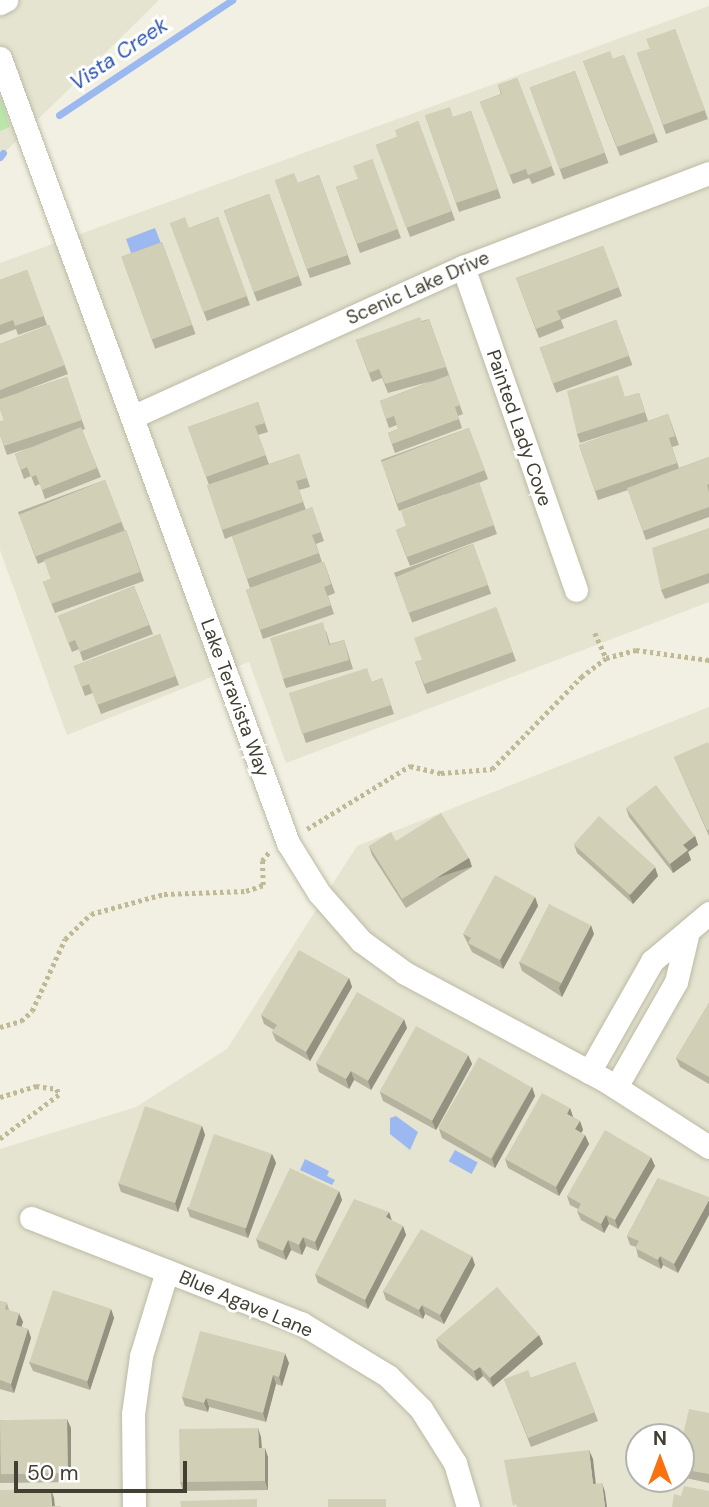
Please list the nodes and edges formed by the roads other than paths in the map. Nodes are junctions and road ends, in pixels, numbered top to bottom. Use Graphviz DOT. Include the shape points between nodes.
graph roads {
  1 [pos="6,0"];
  2 [pos="0,3"];
  3 [pos="0,58"];
  4 [pos="709,173"];
  5 [pos="463,267"];
  6 [pos="132,417"];
  7 [pos="576,590"];
  8 [pos="709,913"];
  9 [pos="687,936"];
  10 [pos="589,1072"];
  11 [pos="617,1087"];
  12 [pos="709,1147"];
  13 [pos="31,1218"];
  14 [pos="167,1271"];
  15 [pos="134,1507"];
  16 [pos="468,1507"];
  1 -- 2 [label="street"];
  3 -- 6 [label="street, Lake Teravista Way"];
  4 -- 5 [label="street, Scenic Lake Drive"];
  5 -- 6 [label="street, Scenic Lake Drive"];
  5 -- 7 [label="street, Painted Lady Cove"];
  6 -- 10 [label="street, Lake Teravista Way" via="288,843 319,893 361,941 405,973"];
  8 -- 9 [label="street"];
  9 -- 10 [label="street" via="669,946 644,971"];
  9 -- 11 [label="street" via="676,982"];
  10 -- 11 [label="street, Lake Teravista Way"];
  11 -- 12 [label="street, Lake Teravista Way"];
  13 -- 14 [label="street, Blue Agave Lane"];
  14 -- 15 [label="street" via="141,1356 134,1402"];
  14 -- 16 [label="street, Blue Agave Lane" via="301,1323 388,1376 421,1409 455,1463"];
}
